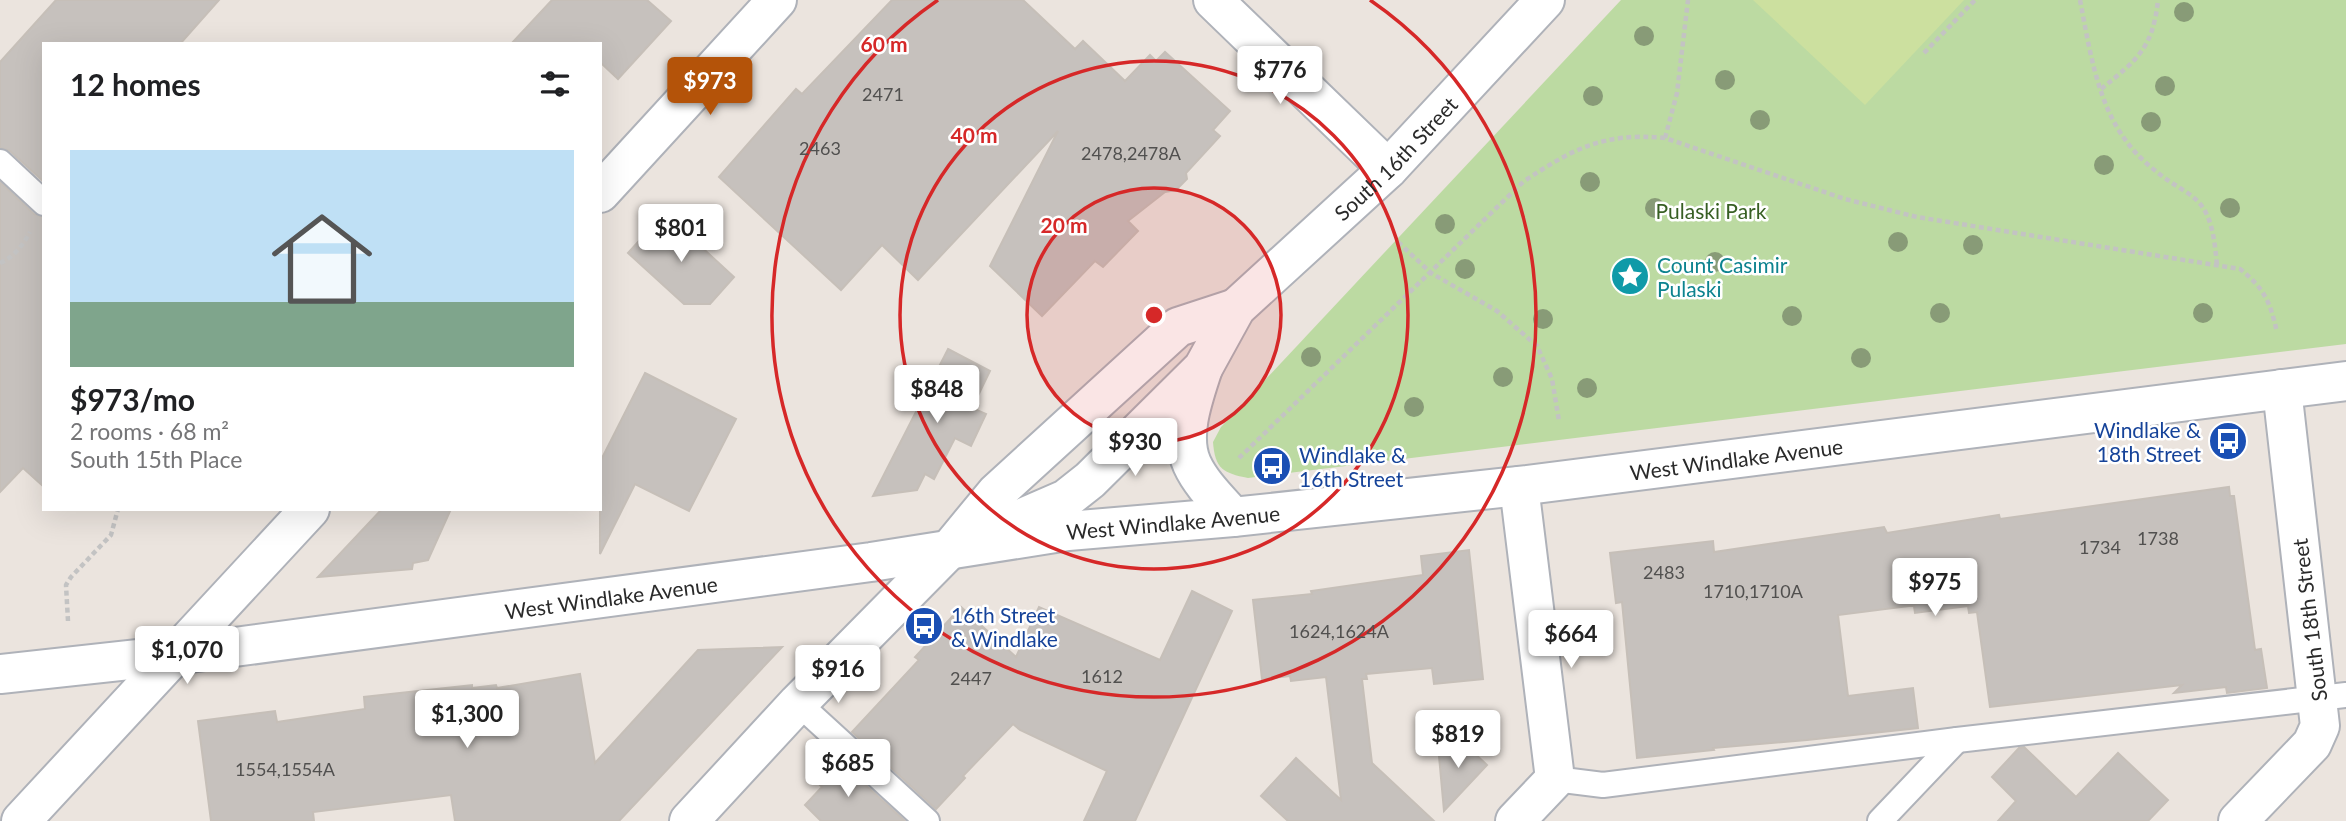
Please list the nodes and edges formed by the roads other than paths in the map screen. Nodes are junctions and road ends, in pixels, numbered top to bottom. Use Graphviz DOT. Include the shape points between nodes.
graph roads {
  1 [pos="777,0"];
  2 [pos="1213,0"];
  3 [pos="1545,0"];
  4 [pos="0,162"];
  5 [pos="1388,169"];
  6 [pos="602,191"];
  7 [pos="42,201"];
  8 [pos="1236,308"];
  9 [pos="1203,368"];
  10 [pos="2346,381"];
  11 [pos="2282,389"];
  12 [pos="1519,486"];
  13 [pos="308,511"];
  14 [pos="1233,517"];
  15 [pos="949,550"];
  16 [pos="175,655"];
  17 [pos="0,674"];
  18 [pos="2332,696"];
  19 [pos="798,703"];
  20 [pos="1957,740"];
  21 [pos="1555,779"];
  22 [pos="21,821"];
  23 [pos="689,821"];
  24 [pos="927,821"];
  25 [pos="1515,821"];
  26 [pos="1880,821"];
  27 [pos="2238,821"];
  1 -- 6 [label="street"];
  2 -- 5 [label="street"];
  3 -- 5 [label="street, South 16th Street"];
  4 -- 7 [label="lane"];
  5 -- 8 [label="street, South 16th Street"];
  8 -- 9 [label="street, South 16th Street"];
  8 -- 15 [label="street, South 16th Street" via="1178,327 996,493"];
  9 -- 14 [label="street" via="1191,403 1188,445 1192,464"];
  9 -- 15 [label="street, South 16th Street" via="1066,499"];
  10 -- 11 [label="street, West Windlake Avenue"];
  11 -- 12 [label="street, West Windlake Avenue"];
  11 -- 18 [label="street, South 18th Street"];
  12 -- 14 [label="street, West Windlake Avenue"];
  12 -- 21 [label="street"];
  13 -- 16 [label="street"];
  14 -- 15 [label="street, West Windlake Avenue" via="1068,531"];
  15 -- 16 [label="street, West Windlake Avenue"];
  15 -- 19 [label="street, South 16th Street"];
  16 -- 17 [label="street, West Windlake Avenue"];
  16 -- 22 [label="street"];
  18 -- 20 [label="lane"];
  18 -- 27 [label="street, South 18th Street" via="2312,744"];
  19 -- 23 [label="street, South 16th Street"];
  19 -- 24 [label="lane"];
  20 -- 21 [label="lane" via="1602,785"];
  20 -- 26 [label="lane"];
  21 -- 25 [label="street"];
}
